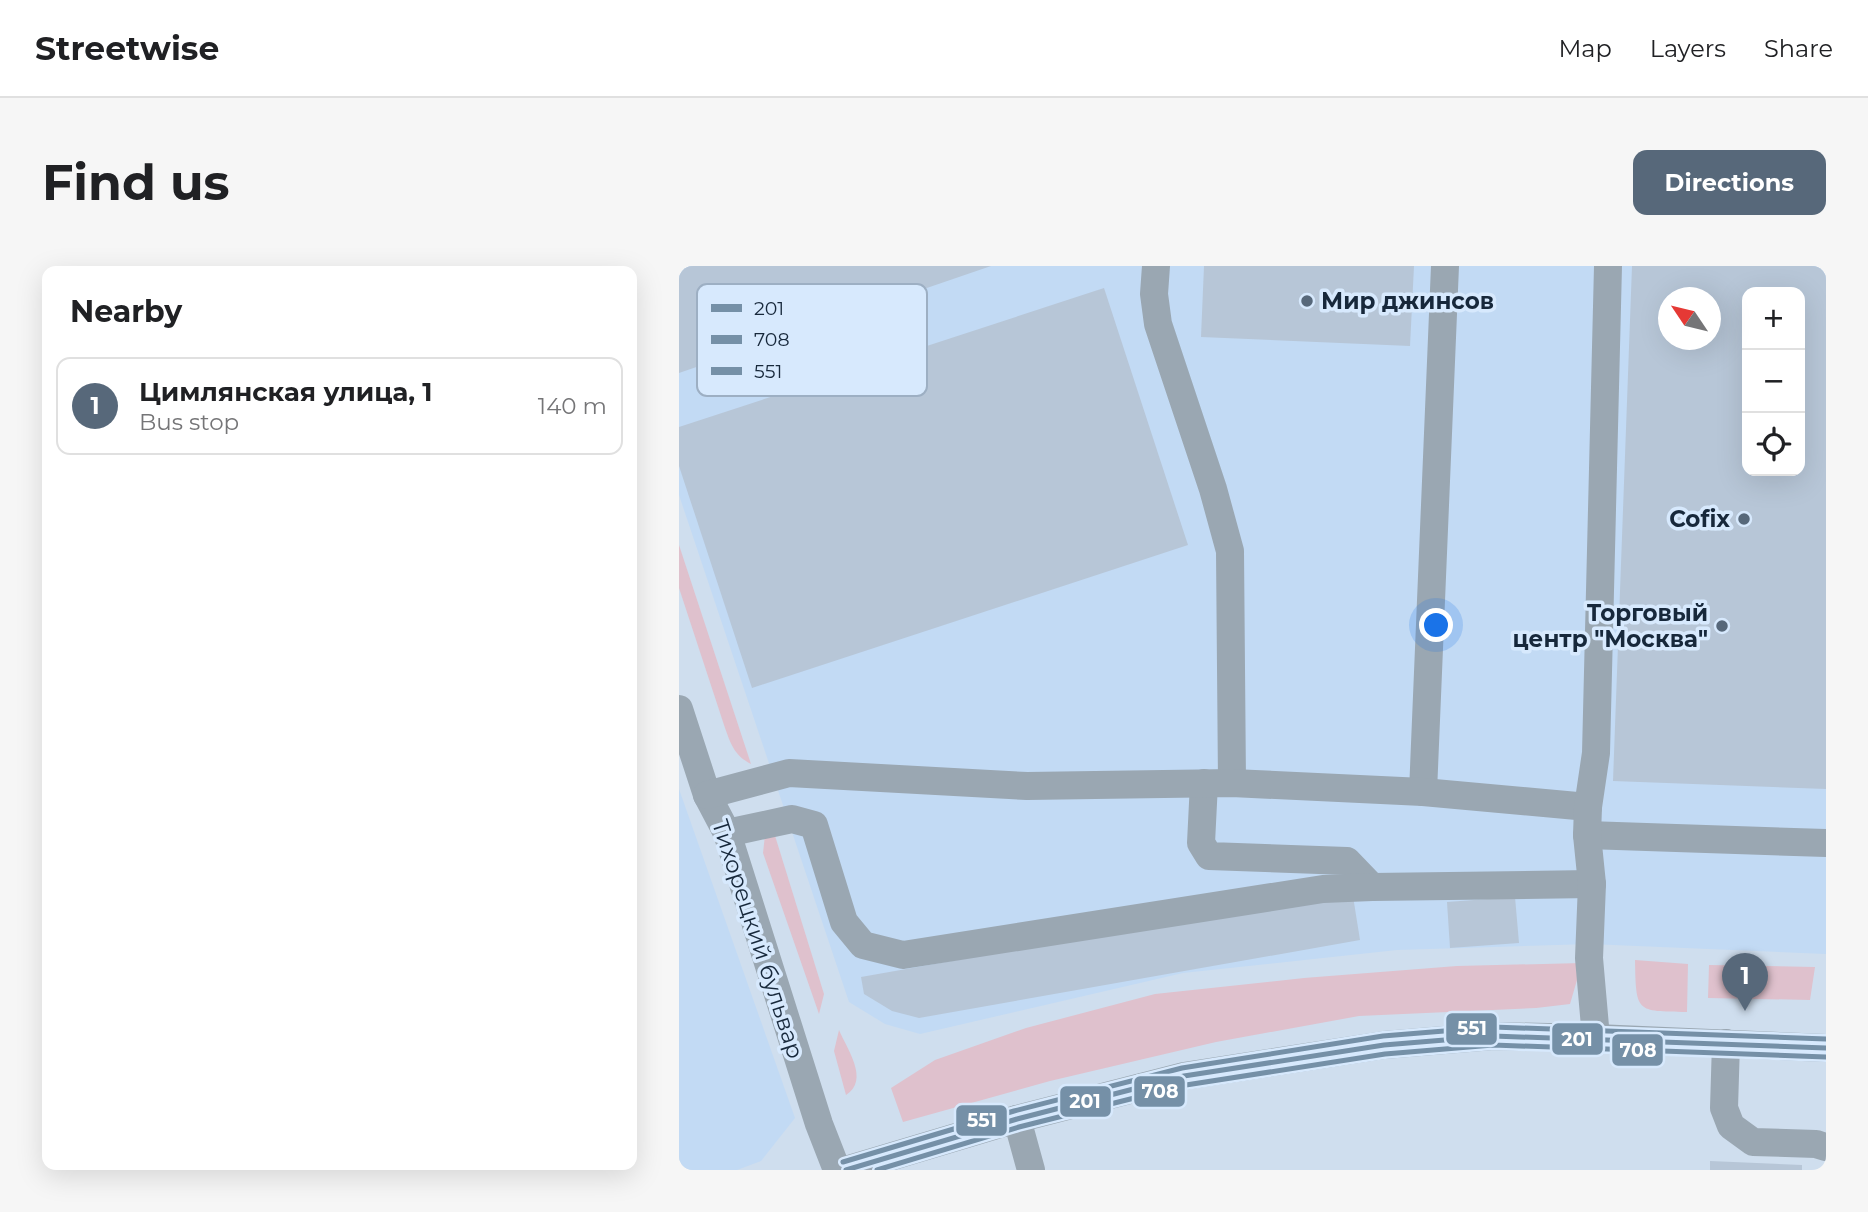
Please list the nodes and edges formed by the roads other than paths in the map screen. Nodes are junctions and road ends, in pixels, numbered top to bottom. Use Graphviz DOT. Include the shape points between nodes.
graph roads {
  1 [pos="1156,266"];
  2 [pos="1445,266"];
  3 [pos="1608,266"];
  4 [pos="679,709"];
  5 [pos="1218,783"];
  6 [pos="1423,792"];
  7 [pos="707,795"];
  8 [pos="1588,807"];
  9 [pos="727,833"];
  10 [pos="1587,835"];
  11 [pos="1826,844"];
  12 [pos="1592,884"];
  13 [pos="1371,887"];
  14 [pos="1596,1038"];
  15 [pos="1726,1043"];
  16 [pos="1826,1048"];
  17 [pos="1017,1119"];
  18 [pos="1826,1147"];
  19 [pos="837,1170"];
  20 [pos="846,1170"];
  21 [pos="1031,1170"];
  1 -- 5 [label="street" via="1158,324 1230,551"];
  2 -- 6 [label="street"];
  3 -- 8 [label="street" via="1596,753"];
  4 -- 7 [label="street, Тихорецкий бульвар"];
  5 -- 6 [label="street"];
  5 -- 7 [label="street" via="1027,786 789,773"];
  5 -- 13 [label="street" via="1201,843 1209,856 1347,861"];
  6 -- 8 [label="street"];
  7 -- 9 [label="street, Тихорецкий бульвар"];
  8 -- 10 [label="street"];
  9 -- 13 [label="street" via="792,819 814,825 844,922 863,945 903,955 1323,889"];
  9 -- 19 [label="street, Тихорецкий бульвар"];
  10 -- 11 [label="street"];
  10 -- 12 [label="street"];
  12 -- 13 [label="street"];
  12 -- 14 [label="street" via="1589,958"];
  14 -- 15 [label="street"];
  14 -- 17 [label="street" via="1493,1036 1384,1045 1184,1076"];
  15 -- 16 [label="street"];
  15 -- 18 [label="street" via="1724,1108 1731,1126 1753,1142"];
  17 -- 20 [label="street"];
  17 -- 21 [label="street"];
}
